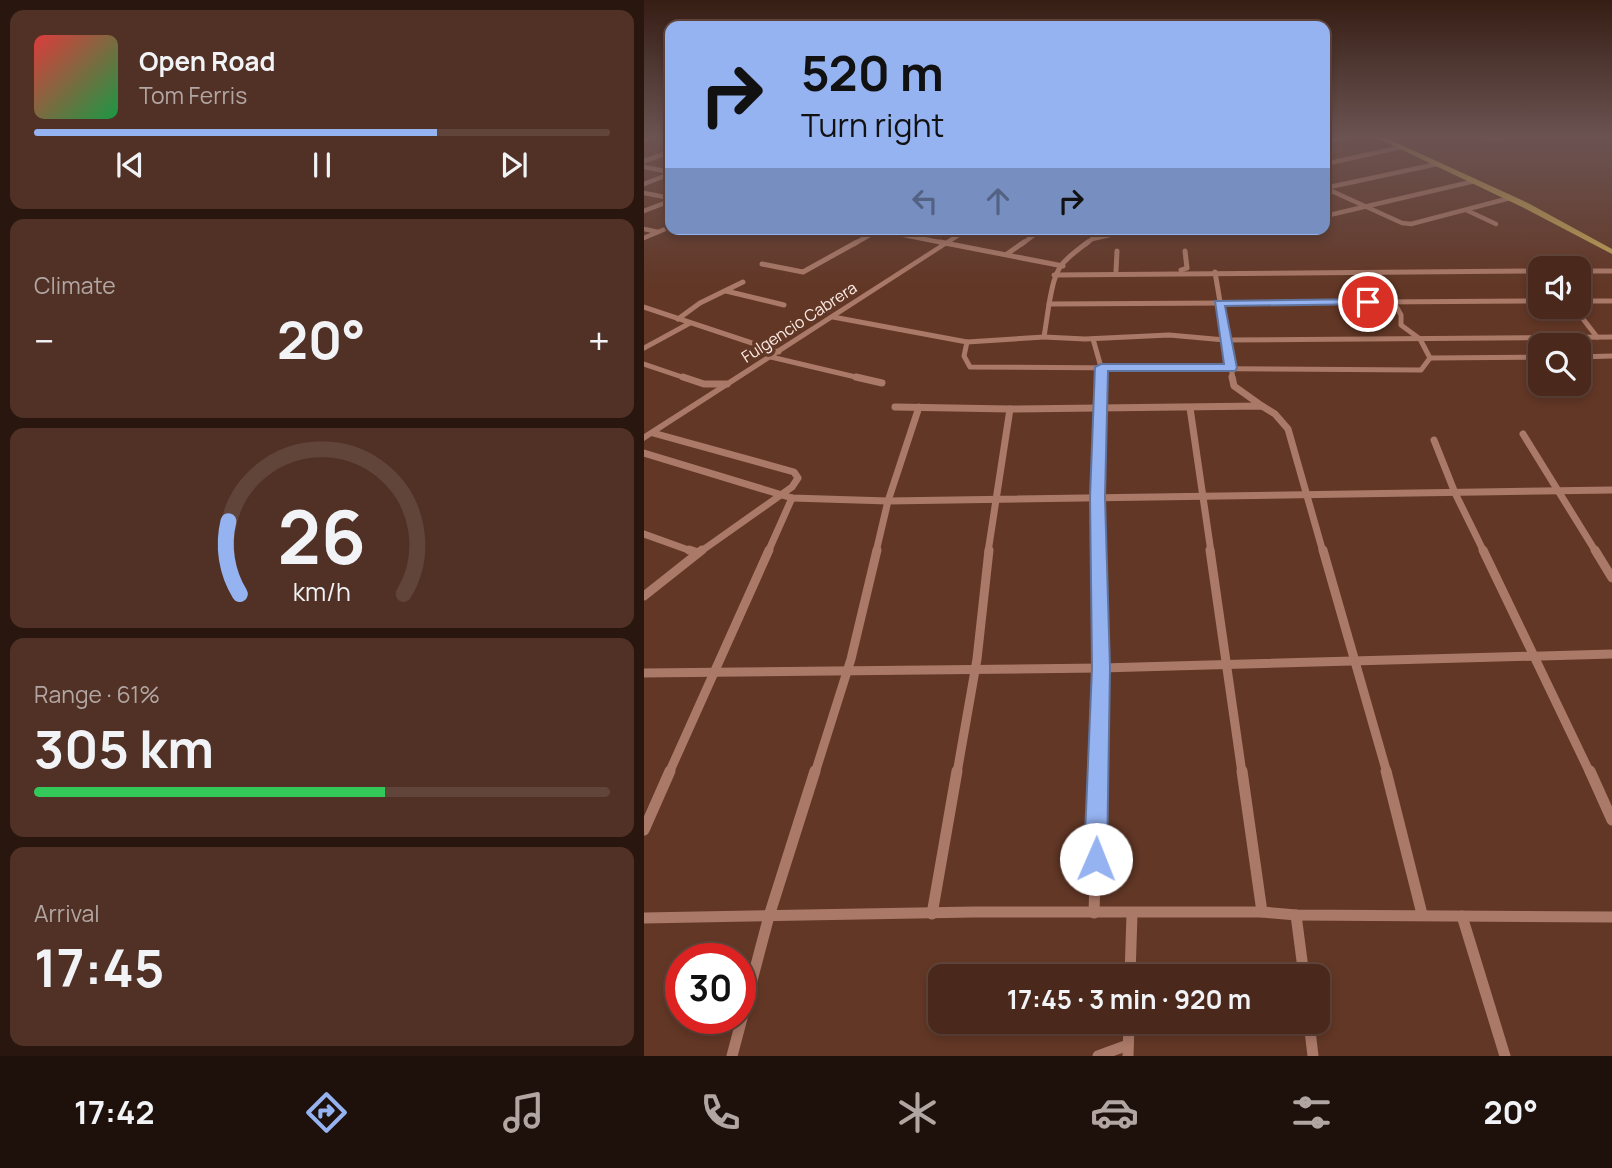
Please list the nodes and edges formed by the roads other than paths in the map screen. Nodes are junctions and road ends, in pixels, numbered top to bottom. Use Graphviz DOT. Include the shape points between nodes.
graph roads {
  1 [pos="1451,186"];
  2 [pos="1486,186"];
  3 [pos="1330,190"];
  4 [pos="644,193"];
  5 [pos="665,198"];
  6 [pos="1510,198"];
  7 [pos="665,201"];
  8 [pos="1365,205"];
  9 [pos="1466,209"];
  10 [pos="644,211"];
  11 [pos="1330,215"];
  12 [pos="1496,224"];
  13 [pos="644,229"];
  14 [pos="665,229"];
  15 [pos="658,232"];
  16 [pos="869,235"];
  17 [pos="905,235"];
  18 [pos="960,235"];
  19 [pos="1034,235"];
  20 [pos="1110,235"];
  21 [pos="644,239"];
  22 [pos="948,243"];
  23 [pos="1118,251"];
  24 [pos="1185,251"];
  25 [pos="1612,253"];
  26 [pos="1007,254"];
  27 [pos="762,264"];
  28 [pos="1061,264"];
  29 [pos="1116,271"];
  30 [pos="1528,271"];
  31 [pos="1591,271"];
  32 [pos="1612,271"];
  33 [pos="1215,272"];
  34 [pos="1378,273"];
  35 [pos="1054,275"];
  36 [pos="743,282"];
  37 [pos="726,291"];
  38 [pos="1528,301"];
  39 [pos="1591,301"];
  40 [pos="1612,301"];
  41 [pos="1393,302"];
  42 [pos="1219,303"];
  43 [pos="1049,304"];
  44 [pos="784,305"];
  45 [pos="644,307"];
  46 [pos="833,317"];
  47 [pos="678,319"];
  48 [pos="1583,319"];
  49 [pos="690,323"];
  50 [pos="1044,337"];
  51 [pos="1597,337"];
  52 [pos="1612,337"];
  53 [pos="1093,339"];
  54 [pos="1420,339"];
  55 [pos="1225,340"];
  56 [pos="967,342"];
  57 [pos="644,348"];
  58 [pos="775,355"];
  59 [pos="1612,356"];
  60 [pos="1528,357"];
  61 [pos="1591,357"];
  62 [pos="1430,358"];
  63 [pos="644,364"];
  64 [pos="1101,367"];
  65 [pos="1231,368"];
  66 [pos="883,383"];
  67 [pos="727,384"];
  68 [pos="1262,406"];
  69 [pos="895,407"];
  70 [pos="919,407"];
  71 [pos="1099,408"];
  72 [pos="1190,408"];
  73 [pos="1010,409"];
  74 [pos="653,433"];
  75 [pos="1523,434"];
  76 [pos="644,438"];
  77 [pos="1434,440"];
  78 [pos="644,453"];
  79 [pos="1612,490"];
  80 [pos="1557,491"];
  81 [pos="1455,493"];
  82 [pos="781,495"];
  83 [pos="1308,495"];
  84 [pos="1204,496"];
  85 [pos="1098,497"];
  86 [pos="792,498"];
  87 [pos="997,499"];
  88 [pos="888,501"];
  89 [pos="644,534"];
  90 [pos="698,553"];
  91 [pos="1612,578"];
  92 [pos="644,596"];
  93 [pos="1612,654"];
  94 [pos="1536,656"];
  95 [pos="1356,660"];
  96 [pos="1229,665"];
  97 [pos="1101,668"];
  98 [pos="975,669"];
  99 [pos="848,671"];
  100 [pos="713,672"];
  101 [pos="644,673"];
  102 [pos="1612,820"];
  103 [pos="644,830"];
  104 [pos="1262,912"];
  105 [pos="1094,913"];
  106 [pos="932,914"];
  107 [pos="1132,914"];
  108 [pos="1422,914"];
  109 [pos="1296,915"];
  110 [pos="769,916"];
  111 [pos="1462,916"];
  112 [pos="1612,917"];
  113 [pos="644,918"];
  114 [pos="1130,964"];
  115 [pos="1302,964"];
  116 [pos="1310,1034"];
  117 [pos="1128,1050"];
  118 [pos="732,1056"];
  119 [pos="1098,1056"];
  120 [pos="1313,1056"];
  121 [pos="1505,1056"];
  1 -- 8 [label="street"];
  2 -- 6 [label="main road"];
  3 -- 8 [label="street"];
  4 -- 5 [label="street"];
  6 -- 9 [label="street"];
  6 -- 25 [label="main road"];
  7 -- 10 [label="street"];
  8 -- 9 [label="street" via="1394,218 1422,222"];
  8 -- 11 [label="street"];
  9 -- 12 [label="street"];
  13 -- 15 [label="street"];
  14 -- 15 [label="street"];
  15 -- 21 [label="street"];
  16 -- 27 [label="street" via="803,272"];
  17 -- 22 [label="street"];
  18 -- 22 [label="main road, Fulgencio Cabrera"];
  19 -- 26 [label="street"];
  20 -- 28 [label="street" via="1092,239"];
  22 -- 26 [label="street"];
  22 -- 46 [label="main road, Fulgencio Cabrera"];
  23 -- 29 [label="street"];
  24 -- 29 [label="street" via="1185,270"];
  26 -- 28 [label="street"];
  28 -- 29 [label="street" via="1068,271"];
  28 -- 35 [label="street"];
  30 -- 34 [label="street"];
  31 -- 32 [label="street"];
  33 -- 34 [label="street"];
  33 -- 35 [label="street"];
  33 -- 42 [label="street"];
  34 -- 41 [label="street"];
  35 -- 43 [label="street"];
  36 -- 37 [label="street"];
  37 -- 44 [label="street"];
  37 -- 47 [label="street"];
  38 -- 41 [label="street"];
  39 -- 40 [label="street"];
  41 -- 42 [label="street"];
  41 -- 54 [label="street" via="1401,325"];
  42 -- 43 [label="street"];
  42 -- 55 [label="street"];
  43 -- 50 [label="street"];
  45 -- 47 [label="street"];
  46 -- 56 [label="street"];
  46 -- 58 [label="main road, Fulgencio Cabrera"];
  47 -- 49 [label="street"];
  48 -- 51 [label="street"];
  49 -- 57 [label="street"];
  49 -- 58 [label="street"];
  50 -- 53 [label="street"];
  50 -- 56 [label="street"];
  51 -- 52 [label="street"];
  51 -- 54 [label="street"];
  53 -- 55 [label="street" via="1169,335"];
  53 -- 64 [label="street"];
  54 -- 55 [label="street"];
  54 -- 62 [label="street"];
  55 -- 65 [label="street"];
  56 -- 64 [label="street" via="964,356 970,367"];
  58 -- 66 [label="street"];
  58 -- 67 [label="main road, Fulgencio Cabrera"];
  59 -- 61 [label="street"];
  60 -- 62 [label="street"];
  62 -- 65 [label="street" via="1421,370"];
  63 -- 67 [label="street" via="704,384"];
  64 -- 65 [label="street"];
  64 -- 71 [label="street"];
  65 -- 68 [label="street" via="1234,386"];
  67 -- 74 [label="main road, Fulgencio Cabrera"];
  68 -- 72 [label="street"];
  68 -- 83 [label="street" via="1288,429"];
  69 -- 70 [label="street"];
  70 -- 73 [label="street"];
  70 -- 88 [label="street"];
  71 -- 72 [label="street"];
  71 -- 73 [label="street"];
  71 -- 85 [label="street"];
  72 -- 84 [label="street"];
  73 -- 87 [label="street"];
  74 -- 76 [label="main road, Fulgencio Cabrera"];
  74 -- 82 [label="street" via="797,474 792,487"];
  75 -- 80 [label="street"];
  77 -- 81 [label="street"];
  78 -- 82 [label="street"];
  79 -- 80 [label="street"];
  80 -- 81 [label="street"];
  80 -- 91 [label="street"];
  81 -- 83 [label="street"];
  81 -- 94 [label="street"];
  82 -- 86 [label="street"];
  82 -- 90 [label="street"];
  83 -- 84 [label="street"];
  83 -- 95 [label="street"];
  84 -- 85 [label="street"];
  84 -- 96 [label="street"];
  85 -- 87 [label="street"];
  85 -- 97 [label="street"];
  86 -- 88 [label="street"];
  86 -- 100 [label="street"];
  87 -- 88 [label="street"];
  87 -- 98 [label="street"];
  88 -- 99 [label="street"];
  89 -- 90 [label="street"];
  90 -- 92 [label="street"];
  93 -- 94 [label="street"];
  94 -- 95 [label="street"];
  94 -- 102 [label="street"];
  95 -- 96 [label="street"];
  95 -- 108 [label="street"];
  96 -- 97 [label="street"];
  96 -- 104 [label="street"];
  97 -- 98 [label="street"];
  97 -- 105 [label="street"];
  98 -- 99 [label="street"];
  98 -- 106 [label="street"];
  99 -- 100 [label="street"];
  99 -- 110 [label="street"];
  100 -- 101 [label="street"];
  100 -- 103 [label="street"];
  104 -- 107 [label="street"];
  104 -- 109 [label="street"];
  105 -- 106 [label="street"];
  105 -- 107 [label="street"];
  106 -- 110 [label="street"];
  107 -- 114 [label="street"];
  108 -- 109 [label="street"];
  108 -- 111 [label="street"];
  109 -- 115 [label="street"];
  110 -- 113 [label="street"];
  110 -- 118 [label="street"];
  111 -- 112 [label="street"];
  111 -- 121 [label="street"];
  116 -- 120 [label="street"];
  117 -- 119 [label="street"];
}
